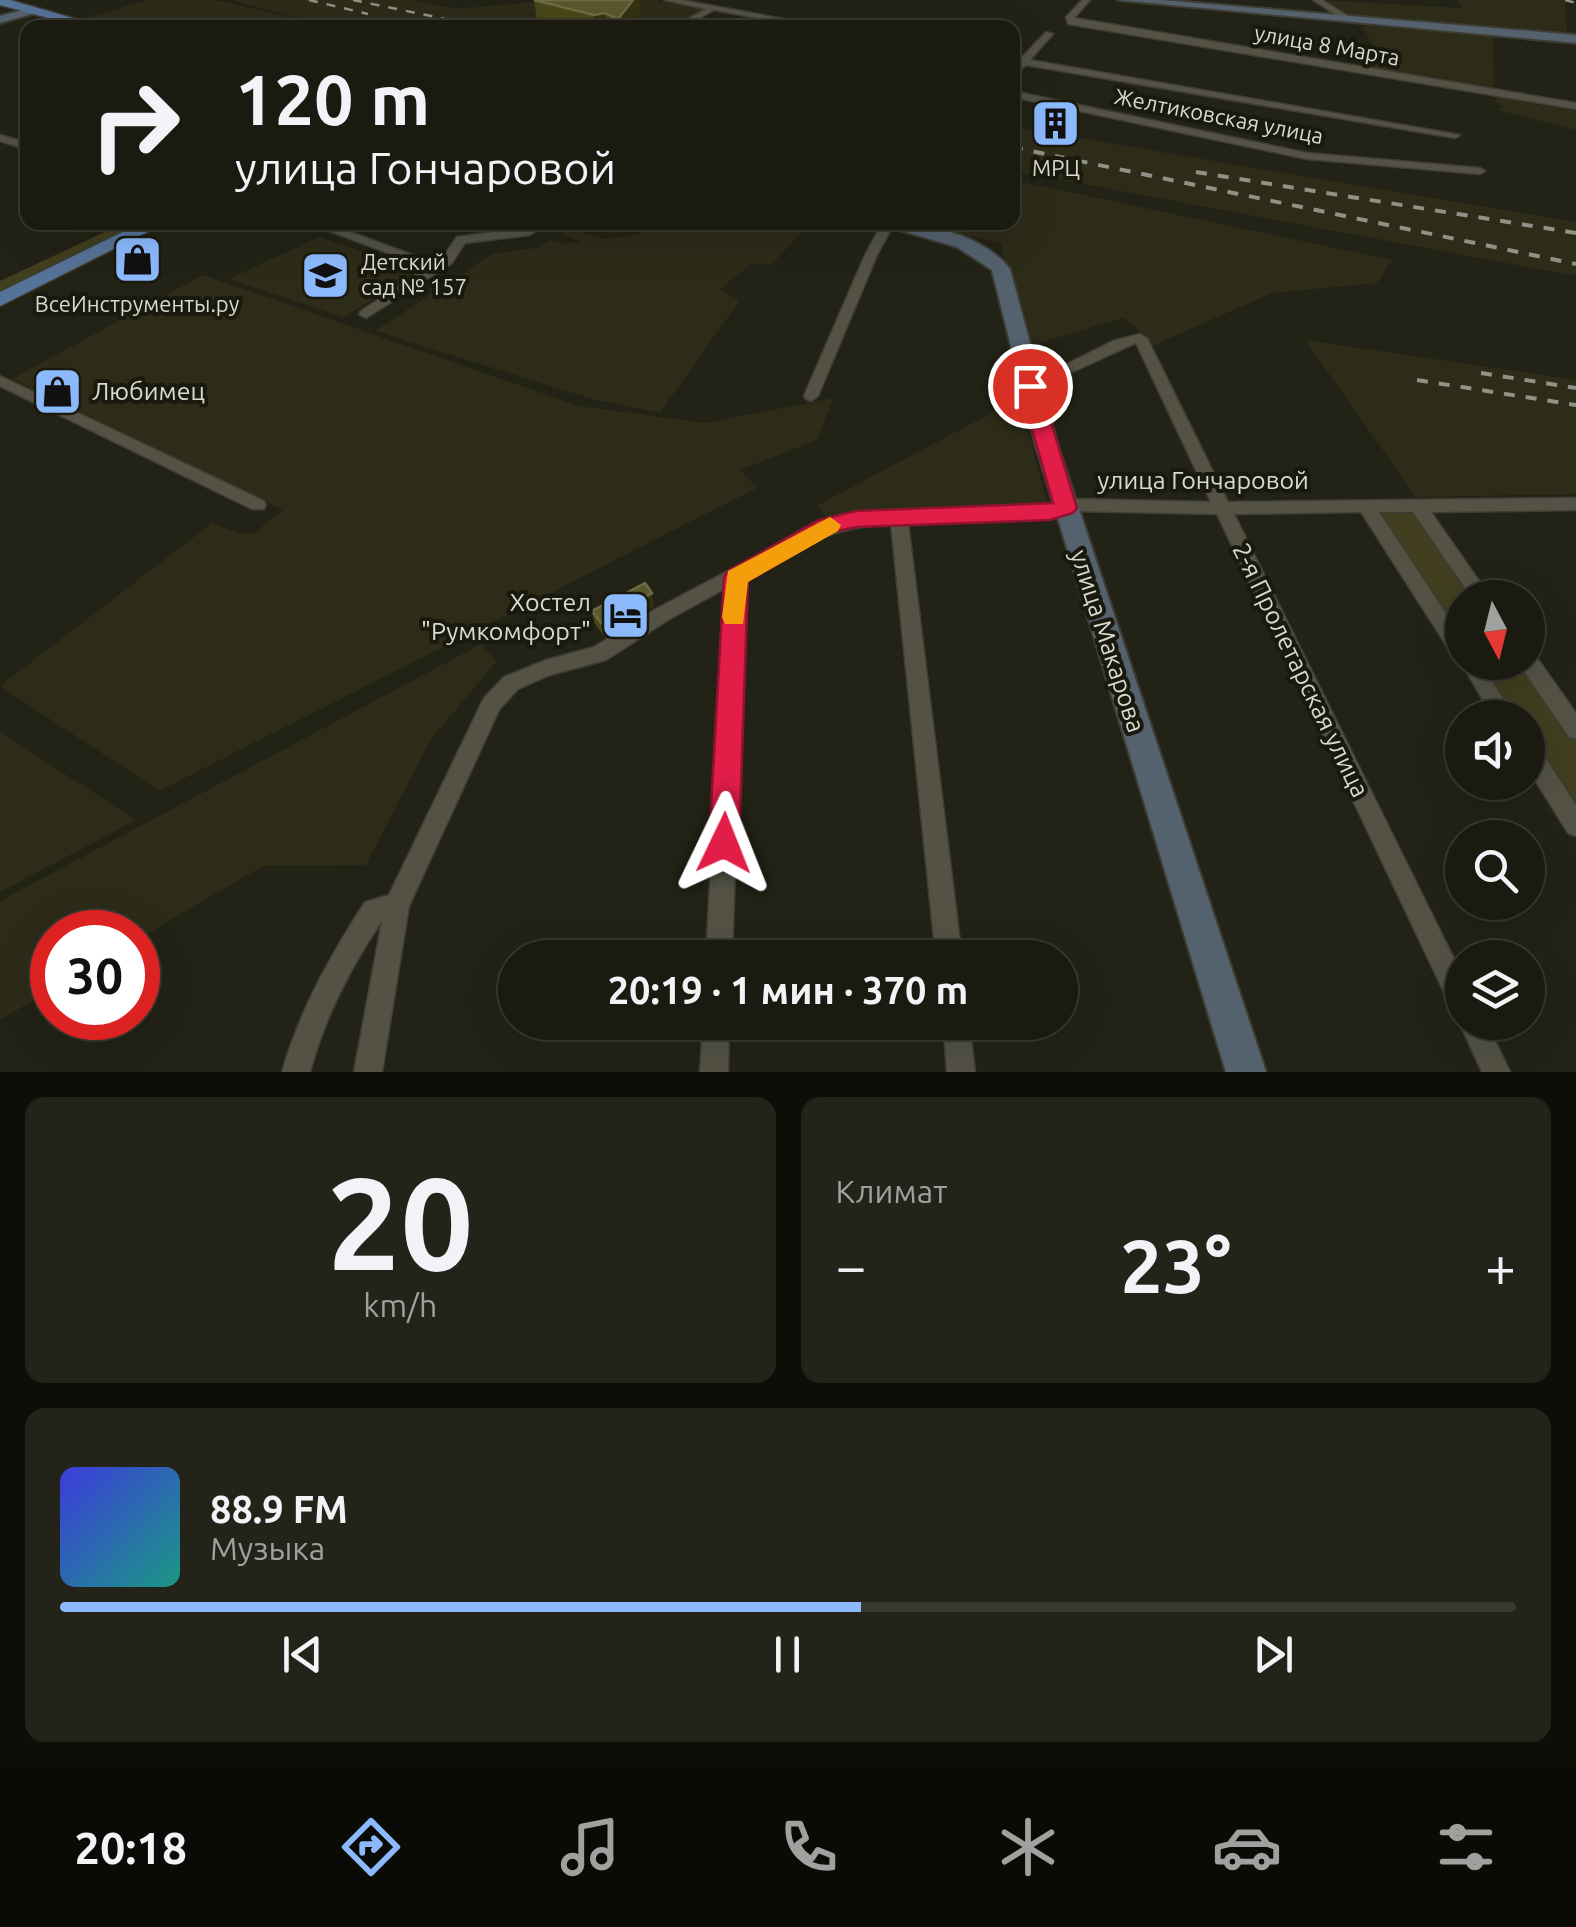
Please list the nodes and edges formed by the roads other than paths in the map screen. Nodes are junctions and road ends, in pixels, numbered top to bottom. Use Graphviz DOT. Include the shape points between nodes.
graph roads {
  1 [pos="668,0"];
  2 [pos="1086,0"];
  3 [pos="1123,0"];
  4 [pos="1317,0"];
  5 [pos="0,1"];
  6 [pos="713,8"];
  7 [pos="34,10"];
  8 [pos="0,20"];
  9 [pos="71,20"];
  10 [pos="690,20"];
  11 [pos="782,20"];
  12 [pos="1350,20"];
  13 [pos="1049,34"];
  14 [pos="1576,39"];
  15 [pos="1020,63"];
  16 [pos="1020,96"];
  17 [pos="1576,106"];
  18 [pos="1455,135"];
  19 [pos="1480,171"];
  20 [pos="142,230"];
  21 [pos="334,230"];
  22 [pos="530,230"];
  23 [pos="883,230"];
  24 [pos="911,230"];
  25 [pos="436,267"];
  26 [pos="0,300"];
  27 [pos="366,314"];
  28 [pos="0,380"];
  29 [pos="1030,386"];
  30 [pos="812,396"];
  31 [pos="1417,504"];
  32 [pos="1576,504"];
  33 [pos="258,505"];
  34 [pos="1365,505"];
  35 [pos="1066,508"];
  36 [pos="1222,508"];
  37 [pos="899,516"];
  38 [pos="736,577"];
  39 [pos="1470,580"];
  40 [pos="1445,627"];
  41 [pos="1541,680"];
  42 [pos="1576,730"];
  43 [pos="1545,777"];
  44 [pos="1576,824"];
  45 [pos="397,905"];
  46 [pos="720,940"];
  47 [pos="946,940"];
  48 [pos="1445,967"];
  49 [pos="715,1040"];
  50 [pos="958,1040"];
  51 [pos="1481,1040"];
  52 [pos="296,1072"];
  53 [pos="368,1072"];
  54 [pos="714,1072"];
  55 [pos="962,1072"];
  56 [pos="1246,1072"];
  57 [pos="1496,1072"];
  1 -- 6 [label="street"];
  2 -- 17 [label="street, улица 8 Марта" via="1071,21"];
  3 -- 12 [label="main road"];
  4 -- 12 [label="street"];
  5 -- 7 [label="main road"];
  6 -- 10 [label="street"];
  6 -- 11 [label="street"];
  7 -- 8 [label="main road"];
  7 -- 9 [label="main road"];
  12 -- 14 [label="main road"];
  13 -- 15 [label="street"];
  15 -- 18 [label="street"];
  16 -- 19 [label="street, Желтиковская улица" via="1307,156"];
  20 -- 26 [label="main road"];
  21 -- 25 [label="street"];
  22 -- 25 [label="street" via="461,240"];
  23 -- 30 [label="street"];
  24 -- 29 [label="main road, улица Макарова" via="975,248 996,261"];
  25 -- 27 [label="street"];
  28 -- 33 [label="street"];
  29 -- 35 [label="main road, улица Макарова"];
  29 -- 36 [label="street, 2-я Пролетарская улица" via="1140,338"];
  31 -- 32 [label="street, улица Гончаровой"];
  31 -- 34 [label="street, улица Гончаровой"];
  31 -- 39 [label="street"];
  34 -- 36 [label="street, улица Гончаровой"];
  34 -- 40 [label="street"];
  35 -- 36 [label="street, улица Гончаровой"];
  35 -- 37 [label="street, улица Гончаровой"];
  35 -- 56 [label="main road, улица Макарова"];
  36 -- 48 [label="street, 2-я Пролетарская улица"];
  37 -- 38 [label="street, улица Гончаровой" via="827,526"];
  37 -- 47 [label="street"];
  38 -- 45 [label="street, улица Гончаровой" via="599,654 512,683 491,704"];
  38 -- 46 [label="street"];
  41 -- 42 [label="street"];
  43 -- 44 [label="street"];
  45 -- 52 [label="street" via="374,911 334,970"];
  45 -- 53 [label="street"];
  49 -- 54 [label="street"];
  50 -- 55 [label="street"];
  51 -- 57 [label="street"];
}
